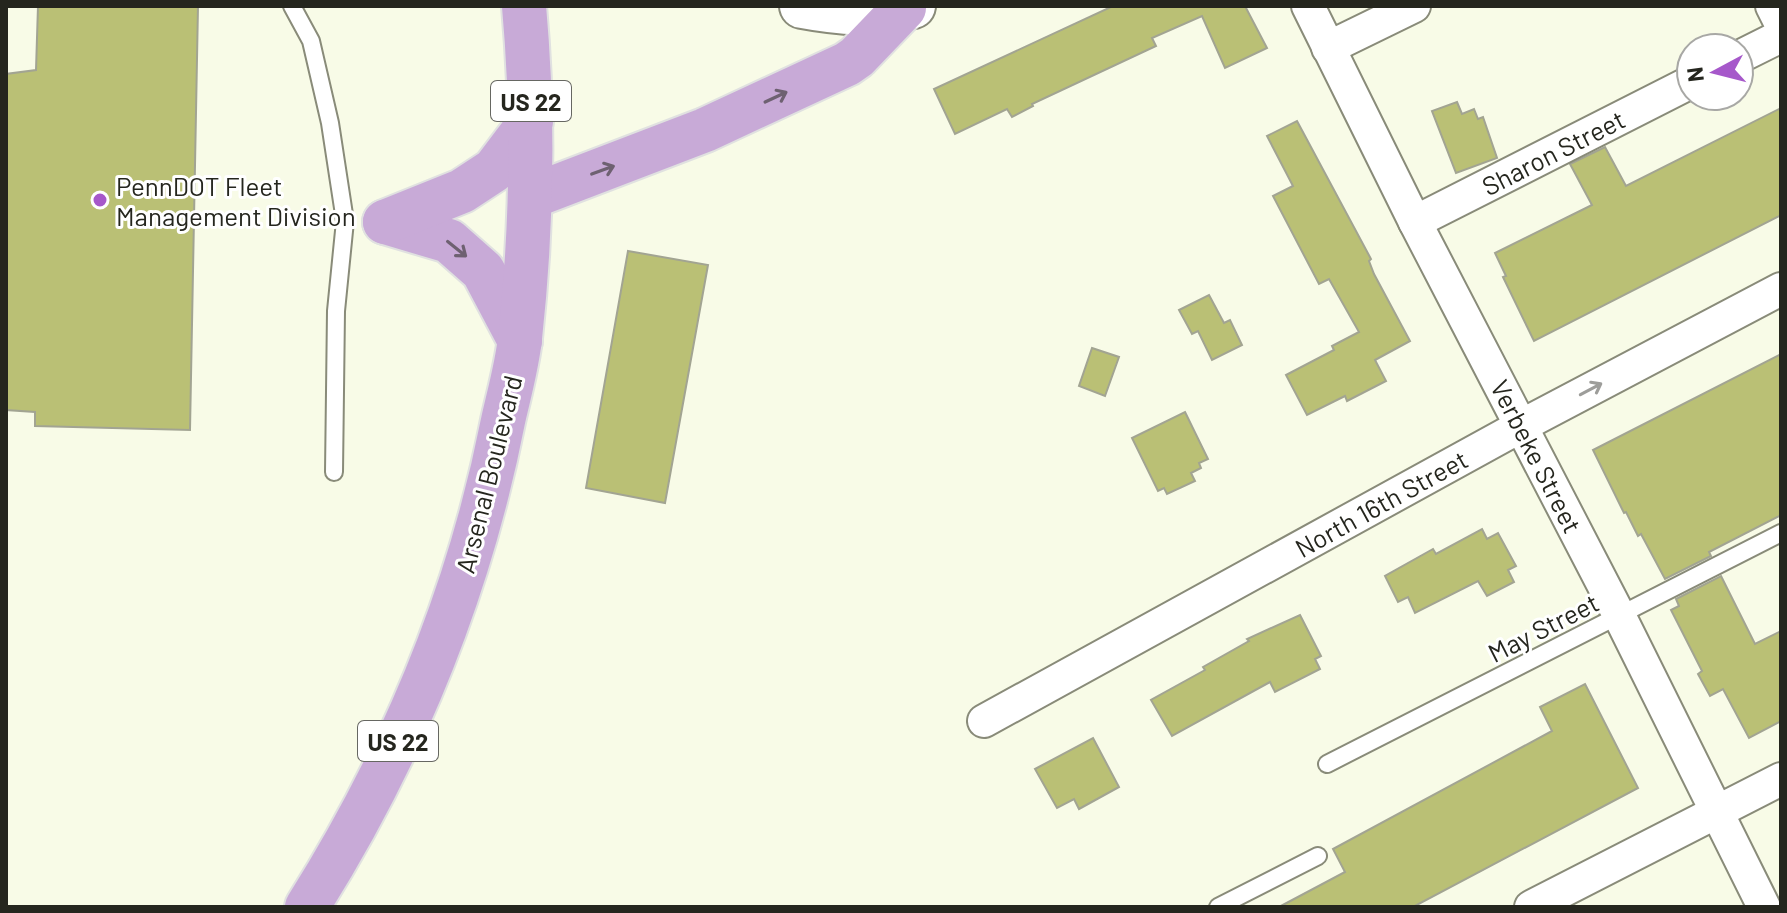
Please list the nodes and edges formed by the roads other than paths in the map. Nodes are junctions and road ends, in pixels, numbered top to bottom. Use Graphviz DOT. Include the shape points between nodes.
graph roads {
  1 [pos="292,6"];
  2 [pos="524,6"];
  3 [pos="802,6"];
  4 [pos="1308,6"];
  5 [pos="1414,6"];
  6 [pos="1772,6"];
  7 [pos="907,7"];
  8 [pos="1781,24"];
  9 [pos="1781,36"];
  10 [pos="1328,48"];
  11 [pos="1755,49"];
  12 [pos="1675,90"];
  13 [pos="531,121"];
  14 [pos="530,197"];
  15 [pos="365,221"];
  16 [pos="1415,222"];
  17 [pos="1781,289"];
  18 [pos="520,341"];
  19 [pos="1521,426"];
  20 [pos="334,472"];
  21 [pos="1781,533"];
  22 [pos="1619,615"];
  23 [pos="984,721"];
  24 [pos="1327,764"];
  25 [pos="1781,779"];
  26 [pos="1716,812"];
  27 [pos="1318,856"];
  28 [pos="307,907"];
  29 [pos="1218,907"];
  30 [pos="1531,907"];
  31 [pos="1764,907"];
  1 -- 15 [label="lane" via="311,41 330,123"];
  2 -- 13 [label="main road, Arsenal Boulevard / US 22"];
  3 -- 7 [label="main road" via="855,13"];
  4 -- 10 [label="street, Verbeke Street"];
  5 -- 10 [label="street"];
  6 -- 8 [label="street"];
  14 -- 7 [label="main road, one-way" via="705,130 847,64"];
  9 -- 11 [label="street"];
  10 -- 16 [label="street, Verbeke Street"];
  12 -- 16 [label="street, Sharon Street"];
  13 -- 14 [label="main road, Arsenal Boulevard / US 22"];
  13 -- 15 [label="main road" via="494,170 462,191"];
  14 -- 18 [label="main road, Arsenal Boulevard / US 22"];
  15 -- 18 [label="main road, one-way" via="449,241 483,271"];
  15 -- 20 [label="lane" via="336,311"];
  16 -- 19 [label="street, Verbeke Street"];
  19 -- 17 [label="street, North 16th Street, one-way"];
  18 -- 28 [label="main road, Arsenal Boulevard / US 22" via="491,482 438,646 375,791"];
  19 -- 22 [label="street, Verbeke Street"];
  19 -- 23 [label="street, North 16th Street"];
  21 -- 22 [label="lane, May Street"];
  22 -- 24 [label="lane, May Street"];
  22 -- 26 [label="street, Verbeke Street"];
  25 -- 26 [label="street"];
  26 -- 30 [label="street"];
  26 -- 31 [label="street, Verbeke Street"];
  27 -- 29 [label="lane"];
}
